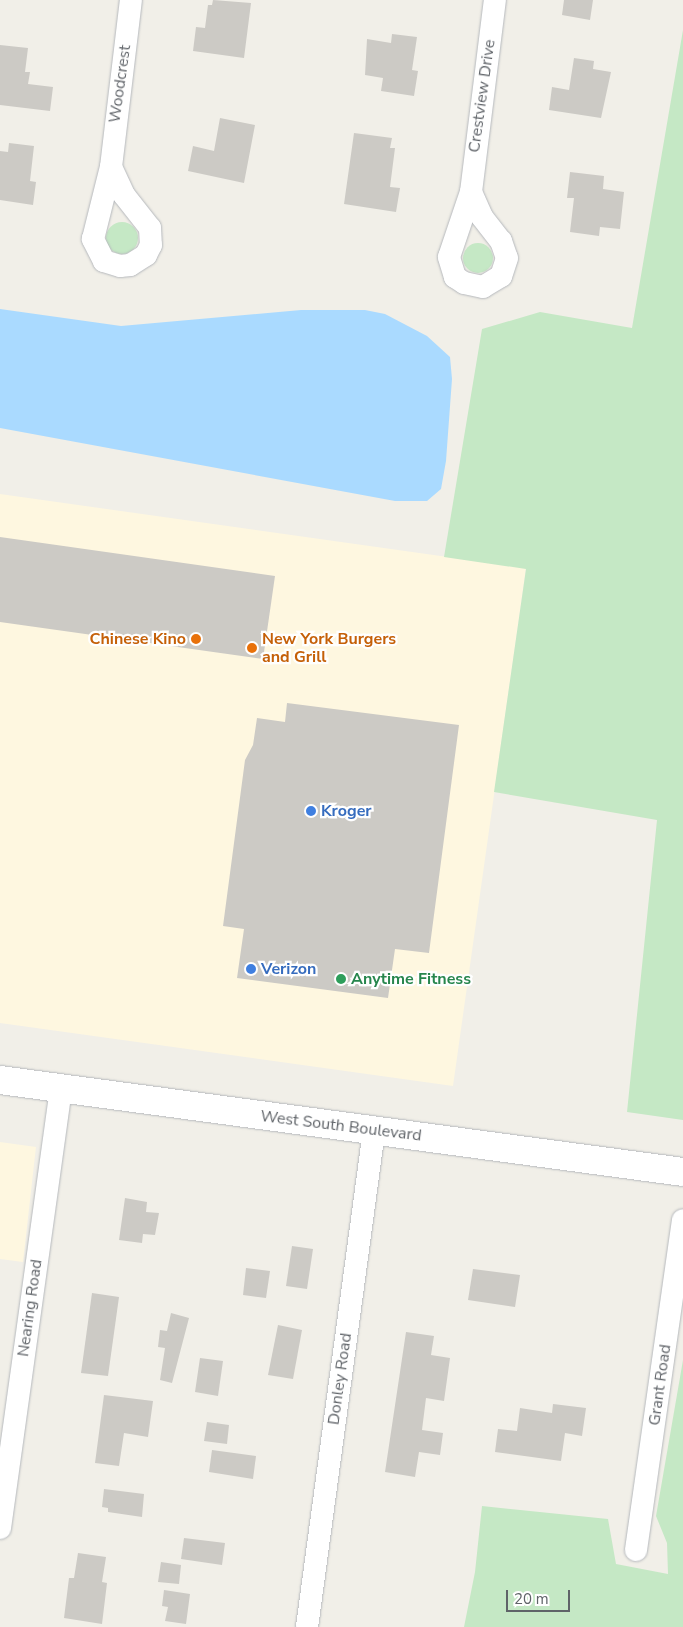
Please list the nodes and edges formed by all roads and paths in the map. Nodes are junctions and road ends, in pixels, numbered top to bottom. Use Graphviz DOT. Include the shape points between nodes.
graph roads {
  1 [pos="131,0"];
  2 [pos="495,0"];
  3 [pos="111,167"];
  4 [pos="471,192"];
  5 [pos="0,1080"];
  6 [pos="60,1088"];
  7 [pos="374,1131"];
  8 [pos="683,1172"];
  9 [pos="683,1220"];
  10 [pos="0,1528"];
  11 [pos="636,1550"];
  12 [pos="307,1627"];
  1 -- 3 [label="street, Woodcrest"];
  2 -- 4 [label="street, Crestview Drive"];
  5 -- 6 [label="main road, West South Boulevard"];
  6 -- 7 [label="main road, West South Boulevard"];
  6 -- 10 [label="street, Nearing Road"];
  7 -- 8 [label="main road, West South Boulevard"];
  7 -- 12 [label="street, Donley Road"];
  9 -- 11 [label="street, Grant Road"];
}
